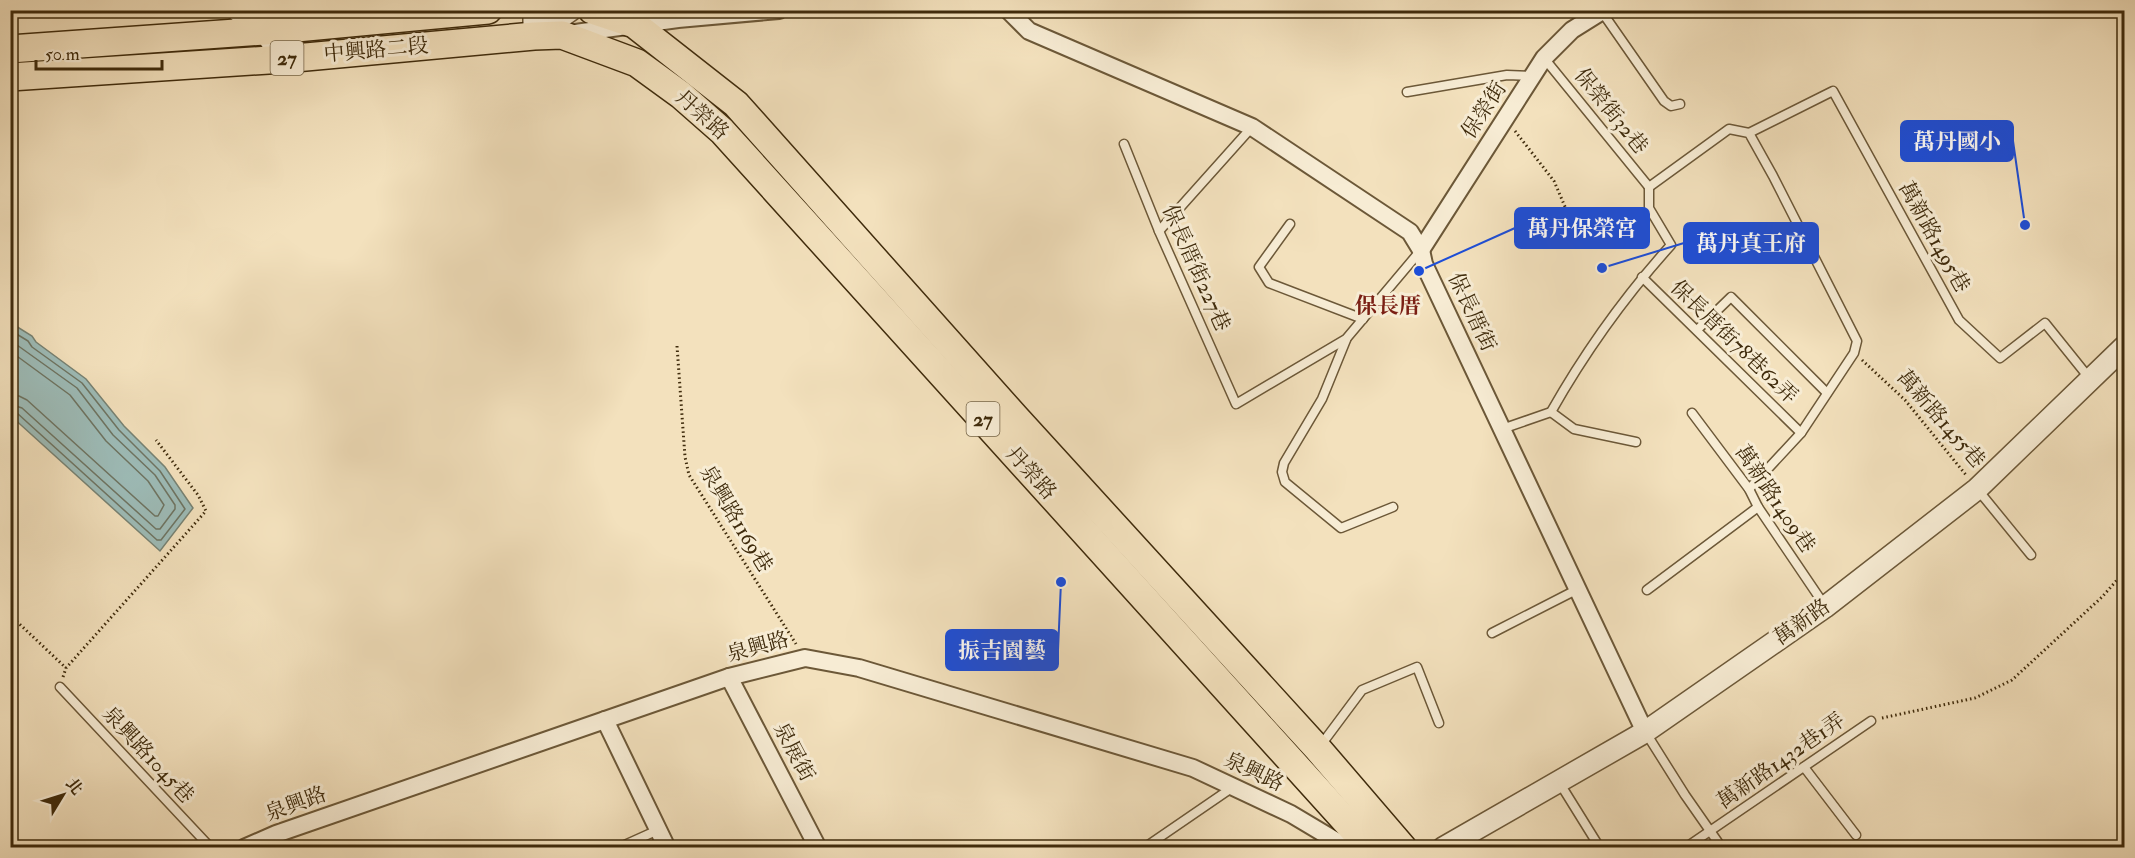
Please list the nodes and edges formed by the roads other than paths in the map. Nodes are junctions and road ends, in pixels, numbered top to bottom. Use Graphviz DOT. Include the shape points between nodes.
graph roads {
  1 [pos="237,10"];
  2 [pos="488,10"];
  3 [pos="592,10"];
  4 [pos="663,10"];
  5 [pos="779,10"];
  6 [pos="1008,10"];
  7 [pos="1603,11"];
  8 [pos="678,19"];
  9 [pos="534,23"];
  10 [pos="567,23"];
  11 [pos="634,24"];
  12 [pos="264,31"];
  13 [pos="10,49"];
  14 [pos="284,58"];
  15 [pos="1545,58"];
  16 [pos="1533,76"];
  17 [pos="10,77"];
  18 [pos="1407,92"];
  19 [pos="1680,104"];
  20 [pos="1252,127"];
  21 [pos="1749,133"];
  22 [pos="1124,144"];
  23 [pos="1649,188"];
  24 [pos="1290,224"];
  25 [pos="1159,231"];
  26 [pos="1421,250"];
  27 [pos="1642,277"];
  28 [pos="1363,319"];
  29 [pos="1696,330"];
  30 [pos="1346,339"];
  31 [pos="2124,347"];
  32 [pos="2090,379"];
  33 [pos="1827,393"];
  34 [pos="1551,412"];
  35 [pos="1692,413"];
  36 [pos="1007,427"];
  37 [pos="1502,429"];
  38 [pos="1801,433"];
  39 [pos="1636,442"];
  40 [pos="1749,489"];
  41 [pos="1977,489"];
  42 [pos="1393,507"];
  43 [pos="1758,507"];
  44 [pos="2031,555"];
  45 [pos="1578,589"];
  46 [pos="1647,590"];
  47 [pos="1825,607"];
  48 [pos="1492,633"];
  49 [pos="729,677"];
  50 [pos="60,687"];
  51 [pos="605,720"];
  52 [pos="1871,721"];
  53 [pos="1439,723"];
  54 [pos="1645,732"];
  55 [pos="1318,749"];
  56 [pos="1804,767"];
  57 [pos="1559,782"];
  58 [pos="1234,787"];
  59 [pos="658,830"];
  60 [pos="1711,831"];
  61 [pos="1856,835"];
  62 [pos="211,848"];
  63 [pos="244,848"];
  64 [pos="618,848"];
  65 [pos="667,848"];
  66 [pos="819,848"];
  67 [pos="1144,848"];
  68 [pos="1348,848"];
  69 [pos="1370,848"];
  70 [pos="1403,848"];
  71 [pos="1443,848"];
  72 [pos="1600,848"];
  73 [pos="1685,848"];
  74 [pos="1722,848"];
  1 -- 12 [label="street"];
  2 -- 12 [label="main road, 中興路二段 / 27"];
  3 -- 11 [label="main road, 中興路二段 / 27"];
  4 -- 8 [label="lane"];
  5 -- 8 [label="street, 中興路二段"];
  6 -- 20 [label="street, 保長厝街" via="1029,32"];
  7 -- 15 [label="street, 保榮街" via="1572,30"];
  7 -- 19 [label="lane" via="1664,101 1671,106"];
  8 -- 11 [label="street, 中興路二段"];
  9 -- 10 [label="main road, 中興路二段 / 27"];
  9 -- 14 [label="main road, 中興路二段 / 27"];
  10 -- 11 [label="street, 中興路二段"];
  10 -- 36 [label="main road, 丹榮路 / 27" via="637,63 681,94 722,131"];
  11 -- 36 [label="main road, 丹榮路 / 27" via="736,104"];
  12 -- 13 [label="main road, 中興路二段 / 27"];
  12 -- 14 [label="street"];
  14 -- 17 [label="main road, 中興路二段 / 27"];
  15 -- 16 [label="street, 保榮街"];
  15 -- 23 [label="lane, 保榮街32巷"];
  16 -- 18 [label="lane" via="1507,75"];
  16 -- 26 [label="street, 保榮街"];
  20 -- 25 [label="lane"];
  20 -- 26 [label="street, 保長厝街" via="1410,232"];
  21 -- 23 [label="lane" via="1729,129"];
  21 -- 32 [label="lane, 萬新路1495巷" via="1833,91 1959,320 2000,358 2045,323"];
  21 -- 33 [label="lane" via="1857,341 1854,353"];
  22 -- 25 [label="lane, 保長厝街227巷"];
  23 -- 27 [label="lane" via="1648,208 1671,245"];
  24 -- 28 [label="lane" via="1259,267 1269,283"];
  25 -- 30 [label="lane, 保長厝街227巷" via="1236,404"];
  26 -- 28 [label="lane"];
  26 -- 37 [label="street, 保長厝街" via="1424,264"];
  27 -- 29 [label="lane, 保長厝街78巷62弄"];
  27 -- 34 [label="lane" via="1577,367"];
  28 -- 30 [label="lane"];
  29 -- 33 [label="lane" via="1731,297"];
  29 -- 38 [label="lane, 保長厝街78巷62弄"];
  30 -- 42 [label="lane" via="1322,399 1284,462 1282,472 1285,482 1341,528"];
  31 -- 32 [label="street, 萬新路"];
  32 -- 41 [label="street, 萬新路"];
  33 -- 38 [label="lane"];
  34 -- 37 [label="lane"];
  34 -- 39 [label="lane" via="1574,429"];
  35 -- 40 [label="lane, 萬新路1409巷"];
  36 -- 55 [label="main road, 丹榮路 / 27"];
  36 -- 69 [label="main road, 丹榮路 / 27"];
  37 -- 45 [label="street, 保長厝街"];
  38 -- 40 [label="lane"];
  40 -- 43 [label="lane, 萬新路1409巷"];
  41 -- 44 [label="lane"];
  41 -- 47 [label="street, 萬新路"];
  43 -- 46 [label="lane"];
  43 -- 47 [label="lane, 萬新路1409巷"];
  45 -- 48 [label="lane"];
  45 -- 54 [label="street, 保長厝街"];
  47 -- 54 [label="street, 萬新路"];
  49 -- 51 [label="street, 泉興路"];
  49 -- 58 [label="street, 泉興路" via="805,658 859,668 1193,768"];
  49 -- 66 [label="street, 泉展街"];
  50 -- 62 [label="lane, 泉興路1045巷"];
  51 -- 59 [label="street"];
  51 -- 63 [label="street, 泉興路"];
  52 -- 56 [label="lane, 萬新路1432巷1弄"];
  53 -- 55 [label="lane" via="1417,667 1362,690"];
  54 -- 57 [label="street, 萬新路"];
  54 -- 60 [label="lane"];
  55 -- 70 [label="main road, 丹榮路 / 27"];
  56 -- 60 [label="lane, 萬新路1432巷1弄"];
  56 -- 61 [label="lane"];
  57 -- 71 [label="street, 萬新路"];
  57 -- 72 [label="lane"];
  58 -- 67 [label="lane"];
  58 -- 68 [label="street, 泉興路" via="1291,814"];
  59 -- 64 [label="lane"];
  59 -- 65 [label="street"];
  60 -- 73 [label="lane, 萬新路1432巷1弄"];
  60 -- 74 [label="lane"];
}
